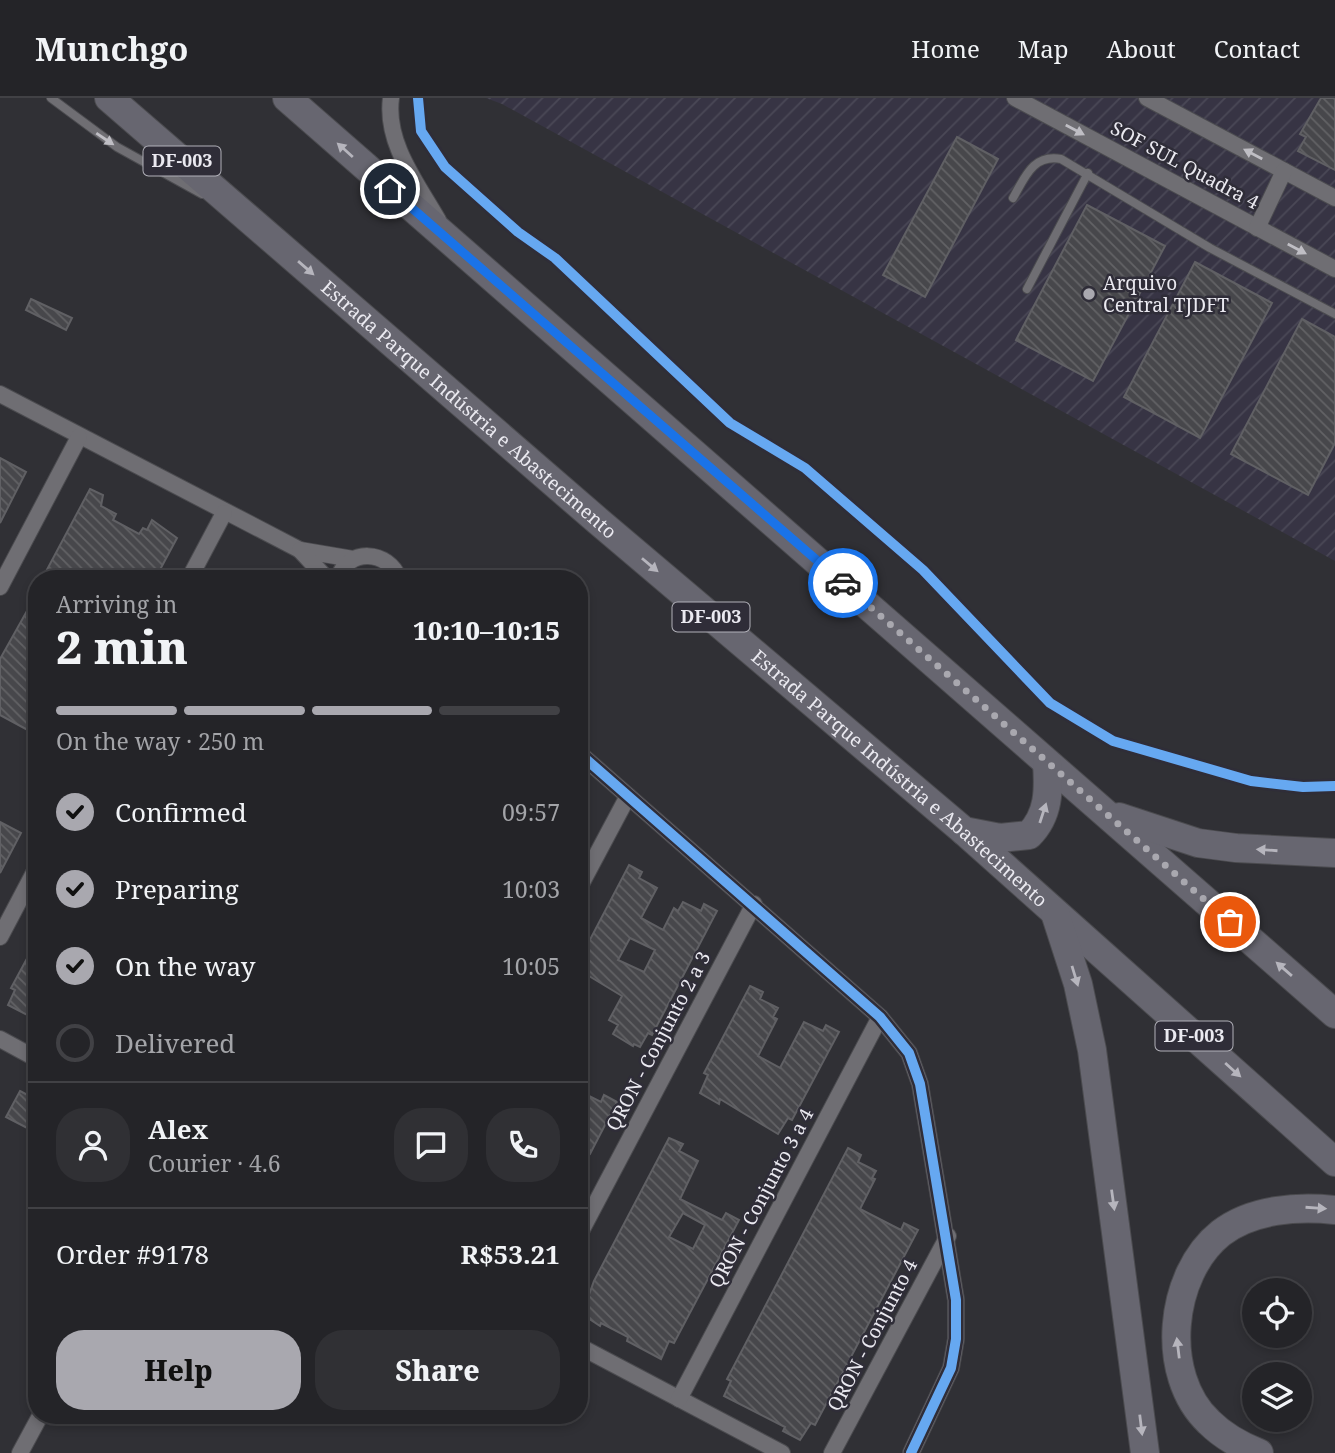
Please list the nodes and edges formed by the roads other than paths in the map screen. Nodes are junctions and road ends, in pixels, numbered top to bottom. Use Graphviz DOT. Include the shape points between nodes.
graph roads {
  1 [pos="51,98"];
  2 [pos="109,98"];
  3 [pos="287,98"];
  4 [pos="391,98"];
  5 [pos="1015,98"];
  6 [pos="1147,98"];
  7 [pos="1284,171"];
  8 [pos="1088,173"];
  9 [pos="1013,198"];
  10 [pos="1335,198"];
  11 [pos="255,223"];
  12 [pos="1258,228"];
  13 [pos="452,244"];
  14 [pos="1335,269"];
  15 [pos="1027,289"];
  16 [pos="1335,314"];
  17 [pos="0,394"];
  18 [pos="79,437"];
  19 [pos="224,513"];
  20 [pos="300,550"];
  21 [pos="353,559"];
  22 [pos="194,570"];
  23 [pos="319,570"];
  24 [pos="341,570"];
  25 [pos="396,570"];
  26 [pos="0,587"];
  27 [pos="588,761"];
  28 [pos="1047,763"];
  29 [pos="628,796"];
  30 [pos="1104,812"];
  31 [pos="964,831"];
  32 [pos="1335,853"];
  33 [pos="588,871"];
  34 [pos="28,884"];
  35 [pos="754,904"];
  36 [pos="1054,911"];
  37 [pos="0,937"];
  38 [pos="1335,1014"];
  39 [pos="880,1017"];
  40 [pos="0,1039"];
  41 [pos="28,1054"];
  42 [pos="1335,1162"];
  43 [pos="1335,1210"];
  44 [pos="588,1218"];
  45 [pos="948,1236"];
  46 [pos="588,1351"];
  47 [pos="679,1399"];
  48 [pos="36,1424"];
  49 [pos="914,1450"];
  50 [pos="20,1453"];
  51 [pos="782,1453"];
  52 [pos="832,1453"];
  53 [pos="1145,1453"];
  54 [pos="1259,1453"];
  1 -- 11 [label="lane, one-way" via="117,147"];
  2 -- 11 [label="highway, Estrada Parque Indústria e Abastecimento / DF-003"];
  13 -- 3 [label="highway, one-way"];
  4 -- 13 [label="street" via="397,146"];
  5 -- 12 [label="street, SOF SUL Quadra 4, one-way"];
  7 -- 6 [label="street, one-way"];
  7 -- 10 [label="street"];
  7 -- 12 [label="street"];
  8 -- 9 [label="lane" via="1050,157 1030,168"];
  8 -- 15 [label="lane"];
  8 -- 16 [label="lane" via="1210,248"];
  11 -- 31 [label="highway, Estrada Parque Indústria e Abastecimento / DF-003, one-way"];
  12 -- 14 [label="street, SOF SUL Quadra 4, one-way"];
  13 -- 28 [label="highway"];
  17 -- 18 [label="street"];
  18 -- 19 [label="street"];
  18 -- 26 [label="street"];
  19 -- 20 [label="street"];
  19 -- 22 [label="street"];
  20 -- 21 [label="street"];
  20 -- 23 [label="street"];
  21 -- 24 [label="street"];
  21 -- 25 [label="street" via="368,555 384,559"];
  27 -- 29 [label="street"];
  28 -- 30 [label="highway"];
  31 -- 28 [label="highway, one-way" via="1000,838 1029,835 1044,813"];
  29 -- 33 [label="street"];
  29 -- 35 [label="street"];
  32 -- 30 [label="highway, one-way" via="1198,843"];
  38 -- 30 [label="highway, one-way"];
  31 -- 36 [label="highway, Estrada Parque Indústria e Abastecimento / DF-003"];
  34 -- 37 [label="street"];
  35 -- 39 [label="street"];
  35 -- 44 [label="street, QRON - Conjunto 2 a 3"];
  36 -- 42 [label="highway, Estrada Parque Indústria e Abastecimento / DF-003, one-way"];
  36 -- 53 [label="highway, one-way" via="1078,985 1092,1050"];
  39 -- 45 [label="street" via="909,1053 920,1084"];
  39 -- 47 [label="street, QRON - Conjunto 3 a 4"];
  40 -- 41 [label="street"];
  54 -- 43 [label="highway, one-way" via="1208,1422 1191,1397 1180,1366 1175,1327 1183,1292 1197,1260 1222,1233 1257,1215 1307,1207"];
  45 -- 49 [label="street" via="957,1339 951,1368"];
  45 -- 52 [label="street, QRON - Conjunto 4"];
  46 -- 47 [label="street"];
  47 -- 51 [label="street"];
  48 -- 50 [label="street"];
}
